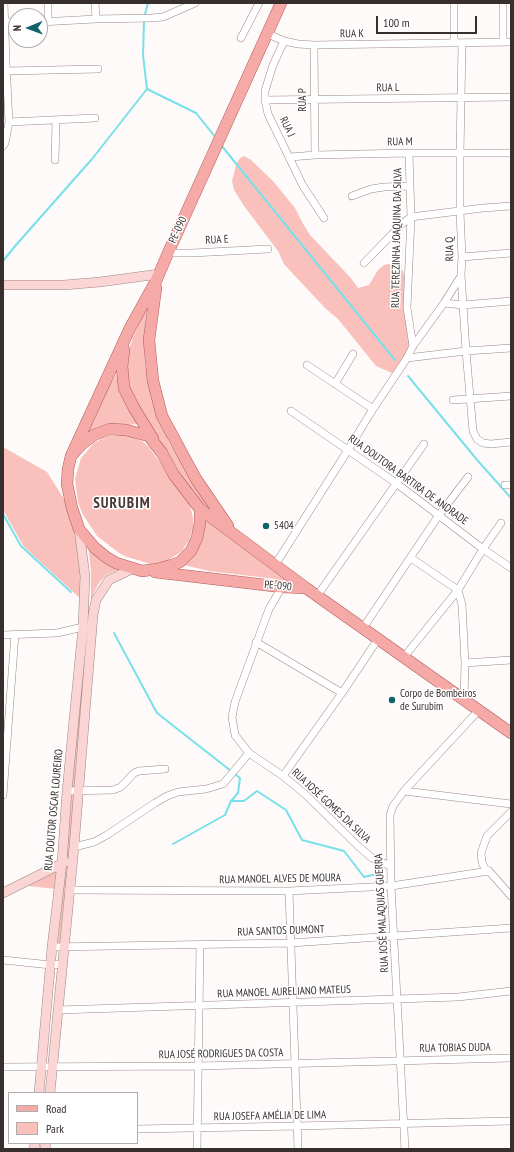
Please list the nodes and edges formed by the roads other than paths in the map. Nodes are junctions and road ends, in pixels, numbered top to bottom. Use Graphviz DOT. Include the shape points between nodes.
graph roads {
  1 [pos="4,3"];
  2 [pos="95,3"];
  3 [pos="195,3"];
  4 [pos="259,3"];
  5 [pos="281,3"];
  6 [pos="454,3"];
  7 [pos="503,3"];
  8 [pos="96,19"];
  9 [pos="4,22"];
  10 [pos="48,22"];
  11 [pos="268,34"];
  12 [pos="242,38"];
  13 [pos="284,41"];
  14 [pos="503,42"];
  15 [pos="511,42"];
  16 [pos="454,43"];
  17 [pos="462,43"];
  18 [pos="314,45"];
  19 [pos="98,69"];
  20 [pos="6,71"];
  21 [pos="461,98"];
  22 [pos="511,98"];
  23 [pos="265,100"];
  24 [pos="314,100"];
  25 [pos="95,118"];
  26 [pos="56,120"];
  27 [pos="10,122"];
  28 [pos="4,145"];
  29 [pos="409,153"];
  30 [pos="460,153"];
  31 [pos="511,153"];
  32 [pos="314,155"];
  33 [pos="290,157"];
  34 [pos="55,160"];
  35 [pos="410,186"];
  36 [pos="352,196"];
  37 [pos="511,206"];
  38 [pos="460,212"];
  39 [pos="411,217"];
  40 [pos="324,218"];
  41 [pos="268,248"];
  42 [pos="168,253"];
  43 [pos="511,253"];
  44 [pos="462,257"];
  45 [pos="364,263"];
  46 [pos="461,275"];
  47 [pos="158,278"];
  48 [pos="3,285"];
  49 [pos="511,301"];
  50 [pos="444,303"];
  51 [pos="462,305"];
  52 [pos="130,328"];
  53 [pos="413,346"];
  54 [pos="511,348"];
  55 [pos="466,351"];
  56 [pos="353,354"];
  57 [pos="407,358"];
  58 [pos="307,365"];
  59 [pos="336,384"];
  60 [pos="511,396"];
  61 [pos="470,399"];
  62 [pos="453,400"];
  63 [pos="373,409"];
  64 [pos="291,411"];
  65 [pos="511,442"];
  66 [pos="424,444"];
  67 [pos="348,450"];
  68 [pos="162,453"];
  69 [pos="71,456"];
  70 [pos="468,477"];
  71 [pos="396,484"];
  72 [pos="200,509"];
  73 [pos="439,515"];
  74 [pos="501,523"];
  75 [pos="79,529"];
  76 [pos="234,533"];
  77 [pos="483,549"];
  78 [pos="411,558"];
  79 [pos="275,564"];
  80 [pos="511,568"];
  81 [pos="138,570"];
  82 [pos="282,587"];
  83 [pos="306,588"];
  84 [pos="458,590"];
  85 [pos="317,596"];
  86 [pos="83,627"];
  87 [pos="363,628"];
  88 [pos="15,634"];
  89 [pos="3,635"];
  90 [pos="378,639"];
  91 [pos="256,642"];
  92 [pos="404,657"];
  93 [pos="511,660"];
  94 [pos="465,663"];
  95 [pos="342,693"];
  96 [pos="464,699"];
  97 [pos="479,710"];
  98 [pos="511,733"];
  99 [pos="249,753"];
  100 [pos="4,768"];
  101 [pos="165,769"];
  102 [pos="284,776"];
  103 [pos="78,790"];
  104 [pos="67,791"];
  105 [pos="404,791"];
  106 [pos="3,795"];
  107 [pos="511,804"];
  108 [pos="511,812"];
  109 [pos="74,847"];
  110 [pos="72,859"];
  111 [pos="62,863"];
  112 [pos="390,866"];
  113 [pos="489,871"];
  114 [pos="391,886"];
  115 [pos="69,890"];
  116 [pos="289,891"];
  117 [pos="3,893"];
  118 [pos="511,896"];
  119 [pos="511,928"];
  120 [pos="394,936"];
  121 [pos="291,943"];
  122 [pos="200,945"];
  123 [pos="52,947"];
  124 [pos="64,948"];
  125 [pos="3,960"];
  126 [pos="62,964"];
  127 [pos="51,965"];
  128 [pos="511,991"];
  129 [pos="397,998"];
  130 [pos="293,1002"];
  131 [pos="199,1006"];
  132 [pos="58,1010"];
  133 [pos="511,1058"];
  134 [pos="400,1060"];
  135 [pos="294,1064"];
  136 [pos="42,1066"];
  137 [pos="198,1066"];
  138 [pos="3,1067"];
  139 [pos="53,1067"];
  140 [pos="39,1092"];
  141 [pos="50,1092"];
  142 [pos="511,1120"];
  143 [pos="404,1123"];
  144 [pos="297,1126"];
  145 [pos="198,1128"];
  146 [pos="138,1129"];
  147 [pos="197,1149"];
  148 [pos="298,1149"];
  149 [pos="405,1149"];
  1 -- 9 [label="street"];
  2 -- 8 [label="street"];
  3 -- 8 [label="street" via="163,17"];
  4 -- 12 [label="street"];
  5 -- 11 [label="main road, PE-090 / PE-090"];
  6 -- 16 [label="street"];
  7 -- 14 [label="street"];
  8 -- 10 [label="street"];
  9 -- 20 [label="street"];
  11 -- 13 [label="street, RUA K"];
  11 -- 42 [label="main road, PE-090 / PE-090"];
  13 -- 18 [label="street, RUA K"];
  13 -- 23 [label="street, RUA J" via="273,65 265,91"];
  14 -- 15 [label="street, RUA K"];
  14 -- 17 [label="street, RUA K"];
  16 -- 17 [label="street, RUA K"];
  16 -- 18 [label="street, RUA K"];
  17 -- 21 [label="street, RUA Q"];
  18 -- 24 [label="street, RUA P"];
  19 -- 20 [label="street"];
  20 -- 27 [label="street"];
  21 -- 22 [label="street, RUA L"];
  21 -- 24 [label="street, RUA L"];
  21 -- 30 [label="street, RUA Q"];
  23 -- 24 [label="street, RUA L"];
  23 -- 33 [label="street, RUA J" via="268,114"];
  24 -- 32 [label="street, RUA P"];
  25 -- 26 [label="street"];
  26 -- 27 [label="street"];
  26 -- 34 [label="street"];
  27 -- 28 [label="street"];
  29 -- 30 [label="street, RUA M"];
  29 -- 32 [label="street, RUA M"];
  29 -- 35 [label="street, RUA TEREZINHA JOAQUINA DA SILVA"];
  30 -- 31 [label="street, RUA M"];
  30 -- 38 [label="street, RUA Q"];
  32 -- 33 [label="street, RUA M"];
  33 -- 40 [label="street, RUA J" via="303,186"];
  35 -- 36 [label="street" via="371,189"];
  35 -- 39 [label="street, RUA TEREZINHA JOAQUINA DA SILVA"];
  37 -- 38 [label="street"];
  38 -- 39 [label="street"];
  38 -- 44 [label="street, RUA Q"];
  39 -- 45 [label="street"];
  39 -- 53 [label="street, RUA TEREZINHA JOAQUINA DA SILVA" via="407,308"];
  41 -- 42 [label="street, RUA E"];
  42 -- 47 [label="main road, PE-090 / PE-090"];
  43 -- 44 [label="street"];
  44 -- 46 [label="street, RUA Q"];
  46 -- 50 [label="street"];
  46 -- 51 [label="street, RUA Q"];
  47 -- 48 [label="main road"];
  47 -- 52 [label="main road, PE-090 / PE-090"];
  47 -- 76 [label="main road, PE-090" via="148,340 153,381 162,416 196,479"];
  49 -- 51 [label="street"];
  50 -- 51 [label="street"];
  50 -- 53 [label="street"];
  51 -- 55 [label="street, RUA Q"];
  52 -- 68 [label="main road, PE-090" via="122,366 124,388"];
  52 -- 69 [label="main road, PE-090 / PE-090"];
  53 -- 57 [label="street"];
  54 -- 55 [label="street"];
  55 -- 57 [label="street"];
  55 -- 61 [label="street, RUA Q"];
  56 -- 59 [label="street"];
  57 -- 63 [label="street"];
  58 -- 59 [label="street"];
  59 -- 63 [label="street"];
  60 -- 61 [label="street"];
  61 -- 62 [label="street"];
  61 -- 65 [label="street, RUA Q" via="473,431 477,439 491,444"];
  63 -- 67 [label="street"];
  64 -- 67 [label="street, RUA DOUTORA BARTIRA DE ANDRADE"];
  66 -- 71 [label="street"];
  67 -- 71 [label="street, RUA DOUTORA BARTIRA DE ANDRADE"];
  67 -- 79 [label="street"];
  68 -- 69 [label="main road, PE-090" via="149,436 126,430 110,430 94,435"];
  68 -- 72 [label="main road, PE-090" via="174,475"];
  69 -- 75 [label="main road, PE-090" via="67,484"];
  70 -- 73 [label="street"];
  71 -- 73 [label="street, RUA DOUTORA BARTIRA DE ANDRADE"];
  71 -- 85 [label="street"];
  72 -- 76 [label="main road, PE-090 / PE-090"];
  72 -- 81 [label="main road, PE-090" via="197,538 180,562"];
  73 -- 77 [label="street, RUA DOUTORA BARTIRA DE ANDRADE"];
  73 -- 78 [label="street"];
  74 -- 77 [label="street"];
  75 -- 81 [label="main road, PE-090" via="106,557"];
  75 -- 86 [label="main road, RUA DOUTOR OSCAR LOUREIRO" via="85,576"];
  76 -- 79 [label="main road, PE-090 / PE-090"];
  77 -- 80 [label="street, RUA DOUTORA BARTIRA DE ANDRADE"];
  77 -- 84 [label="street"];
  78 -- 84 [label="street"];
  78 -- 87 [label="street"];
  79 -- 83 [label="main road, PE-090 / PE-090"];
  81 -- 82 [label="main road, PE-090 / PE-090"];
  81 -- 103 [label="main road, RUA DOUTOR OSCAR LOUREIRO" via="109,580 96,600"];
  82 -- 83 [label="main road, PE-090 / PE-090"];
  82 -- 91 [label="street, RUA JOSÉ GOMES DA SILVA" via="269,609"];
  83 -- 85 [label="main road, PE-090"];
  84 -- 92 [label="street"];
  84 -- 94 [label="street" via="462,604"];
  85 -- 87 [label="main road, PE-090"];
  86 -- 88 [label="street" via="57,633"];
  86 -- 104 [label="main road, RUA DOUTOR OSCAR LOUREIRO"];
  87 -- 90 [label="main road, PE-090"];
  88 -- 89 [label="street"];
  88 -- 100 [label="street"];
  90 -- 92 [label="main road, PE-090"];
  90 -- 95 [label="street"];
  91 -- 95 [label="street"];
  91 -- 99 [label="street, RUA JOSÉ GOMES DA SILVA" via="232,717 235,736"];
  92 -- 96 [label="main road, PE-090"];
  93 -- 94 [label="street"];
  94 -- 96 [label="street"];
  95 -- 102 [label="street"];
  96 -- 97 [label="main road, PE-090"];
  97 -- 98 [label="main road, PE-090"];
  97 -- 105 [label="street, RUA JOSÉ MALAQUIAS GUERRA"];
  99 -- 102 [label="street, RUA JOSÉ GOMES DA SILVA"];
  99 -- 109 [label="street" via="223,784 167,796 107,835 94,842"];
  100 -- 106 [label="street"];
  101 -- 103 [label="street" via="134,773 120,787 113,790"];
  102 -- 112 [label="street, RUA JOSÉ GOMES DA SILVA" via="372,858"];
  103 -- 104 [label="street"];
  103 -- 109 [label="main road, RUA DOUTOR OSCAR LOUREIRO"];
  104 -- 111 [label="main road, RUA DOUTOR OSCAR LOUREIRO"];
  105 -- 107 [label="street"];
  105 -- 112 [label="street, RUA JOSÉ MALAQUIAS GUERRA" via="390,815"];
  108 -- 113 [label="street" via="487,836 481,853 482,862"];
  109 -- 110 [label="main road, RUA DOUTOR OSCAR LOUREIRO"];
  110 -- 111 [label="main road"];
  110 -- 115 [label="main road, RUA DOUTOR OSCAR LOUREIRO"];
  111 -- 117 [label="main road"];
  111 -- 123 [label="main road, RUA DOUTOR OSCAR LOUREIRO"];
  112 -- 114 [label="street, RUA JOSÉ MALAQUIAS GUERRA"];
  113 -- 114 [label="street, RUA MANOEL ALVES DE MOURA"];
  113 -- 118 [label="street"];
  114 -- 116 [label="street, RUA MANOEL ALVES DE MOURA"];
  114 -- 120 [label="street, RUA JOSÉ MALAQUIAS GUERRA"];
  115 -- 116 [label="street, RUA MANOEL ALVES DE MOURA"];
  115 -- 124 [label="main road, RUA DOUTOR OSCAR LOUREIRO"];
  116 -- 121 [label="street"];
  119 -- 120 [label="street, RUA SANTOS DUMONT"];
  120 -- 121 [label="street, RUA SANTOS DUMONT"];
  120 -- 129 [label="street, RUA JOSÉ MALAQUIAS GUERRA"];
  121 -- 122 [label="street, RUA SANTOS DUMONT"];
  121 -- 130 [label="street"];
  122 -- 124 [label="street, RUA SANTOS DUMONT"];
  122 -- 131 [label="street"];
  123 -- 124 [label="street, RUA SANTOS DUMONT"];
  123 -- 127 [label="main road, RUA DOUTOR OSCAR LOUREIRO"];
  124 -- 126 [label="main road, RUA DOUTOR OSCAR LOUREIRO"];
  125 -- 127 [label="street"];
  126 -- 127 [label="street"];
  126 -- 132 [label="main road, RUA DOUTOR OSCAR LOUREIRO"];
  127 -- 136 [label="main road, RUA DOUTOR OSCAR LOUREIRO"];
  128 -- 129 [label="street, RUA MANOEL AURELIANO MATEUS" via="458,997"];
  129 -- 130 [label="street, RUA MANOEL AURELIANO MATEUS"];
  129 -- 134 [label="street, RUA JOSÉ MALAQUIAS GUERRA"];
  130 -- 131 [label="street, RUA MANOEL AURELIANO MATEUS"];
  130 -- 135 [label="street"];
  131 -- 132 [label="street, RUA MANOEL AURELIANO MATEUS"];
  131 -- 137 [label="street"];
  132 -- 139 [label="main road, RUA DOUTOR OSCAR LOUREIRO"];
  133 -- 134 [label="street, RUA TOBIAS DUDA"];
  134 -- 135 [label="street, RUA JOSÉ RODRIGUES DA COSTA"];
  134 -- 143 [label="street, RUA JOSÉ MALAQUIAS GUERRA"];
  135 -- 137 [label="street, RUA JOSÉ RODRIGUES DA COSTA"];
  135 -- 144 [label="street"];
  136 -- 138 [label="street, RUA JOSÉ RODRIGUES DA COSTA"];
  136 -- 139 [label="street, RUA JOSÉ RODRIGUES DA COSTA"];
  136 -- 140 [label="main road, RUA DOUTOR OSCAR LOUREIRO"];
  137 -- 139 [label="street, RUA JOSÉ RODRIGUES DA COSTA"];
  137 -- 145 [label="street"];
  139 -- 141 [label="main road, RUA DOUTOR OSCAR LOUREIRO"];
  142 -- 143 [label="street, RUA JOSEFA AMÉLIA DE LIMA"];
  143 -- 144 [label="street, RUA JOSEFA AMÉLIA DE LIMA"];
  143 -- 149 [label="street, RUA JOSÉ MALAQUIAS GUERRA"];
  144 -- 145 [label="street, RUA JOSEFA AMÉLIA DE LIMA"];
  144 -- 148 [label="street"];
  145 -- 146 [label="street, RUA JOSEFA AMÉLIA DE LIMA"];
  145 -- 147 [label="street"];
}
